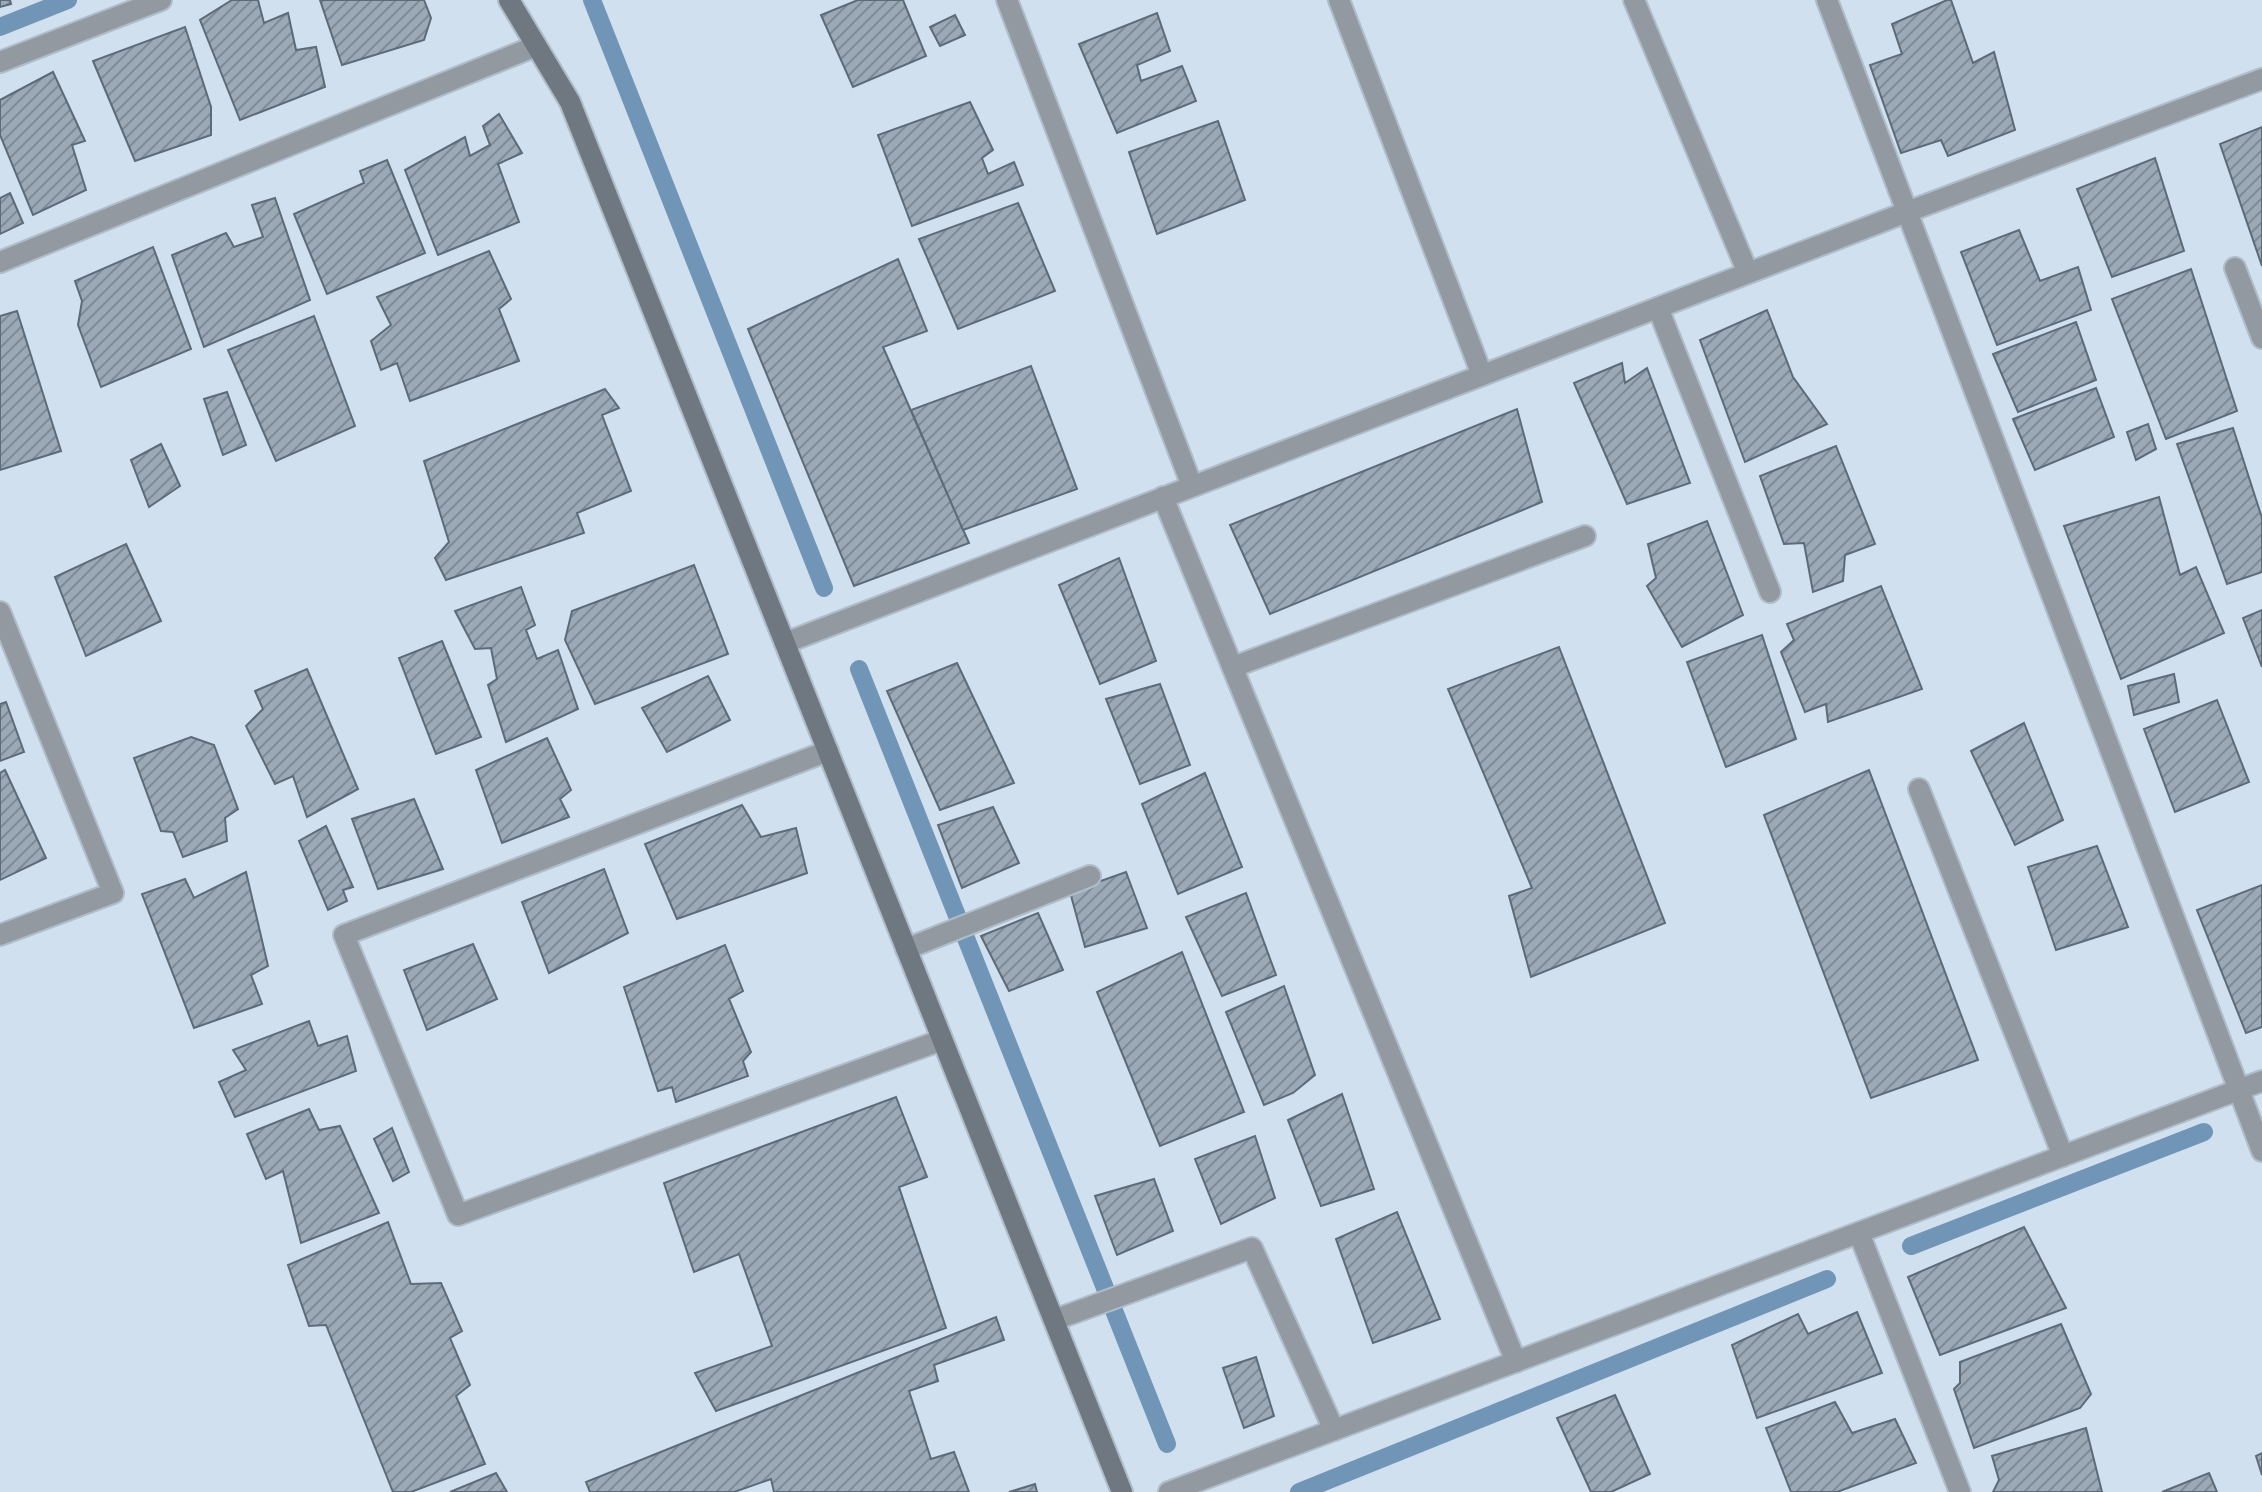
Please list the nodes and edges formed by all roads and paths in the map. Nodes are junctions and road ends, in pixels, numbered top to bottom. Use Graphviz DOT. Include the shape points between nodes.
graph roads {
  1 [pos="161,0"];
  2 [pos="509,0"];
  3 [pos="1007,0"];
  4 [pos="1339,0"];
  5 [pos="1634,0"];
  6 [pos="1827,0"];
  7 [pos="536,46"];
  8 [pos="0,62"];
  9 [pos="2262,79"];
  10 [pos="1907,212"];
  11 [pos="0,262"];
  12 [pos="2235,268"];
  13 [pos="1748,273"];
  14 [pos="1658,308"];
  15 [pos="2262,338"];
  16 [pos="1482,375"];
  17 [pos="1192,486"];
  18 [pos="1163,497"];
  19 [pos="1585,536"];
  20 [pos="1770,592"];
  21 [pos="0,612"];
  22 [pos="785,643"];
  23 [pos="1233,667"];
  24 [pos="828,751"];
  25 [pos="1919,789"];
  26 [pos="1090,876"];
  27 [pos="0,935"];
  28 [pos="906,949"];
  29 [pos="942,1040"];
  30 [pos="2262,1081"];
  31 [pos="2238,1091"];
  32 [pos="2262,1151"];
  33 [pos="2063,1156"];
  34 [pos="1859,1233"];
  35 [pos="1054,1320"];
  36 [pos="1516,1362"];
  37 [pos="1334,1430"];
  38 [pos="1122,1492"];
  39 [pos="1169,1492"];
  40 [pos="1960,1492"];
  1 -- 8 [label="street"];
  2 -- 7 [label="street"];
  3 -- 17 [label="street"];
  4 -- 16 [label="street"];
  5 -- 13 [label="street"];
  6 -- 10 [label="street"];
  7 -- 11 [label="street"];
  7 -- 22 [label="street" via="570,102"];
  9 -- 10 [label="street"];
  10 -- 13 [label="street"];
  10 -- 31 [label="street"];
  12 -- 15 [label="street"];
  13 -- 14 [label="street"];
  14 -- 16 [label="street"];
  14 -- 20 [label="street"];
  16 -- 17 [label="street"];
  17 -- 18 [label="street"];
  18 -- 22 [label="street"];
  18 -- 23 [label="street"];
  19 -- 23 [label="street"];
  21 -- 27 [label="street" via="113,893"];
  22 -- 24 [label="street"];
  23 -- 36 [label="street"];
  24 -- 28 [label="street"];
  24 -- 29 [label="street" via="344,935 458,1215"];
  25 -- 33 [label="street"];
  26 -- 28 [label="street"];
  28 -- 29 [label="street"];
  29 -- 35 [label="street"];
  30 -- 31 [label="street"];
  31 -- 32 [label="street"];
  31 -- 33 [label="street"];
  33 -- 34 [label="street"];
  34 -- 36 [label="street"];
  34 -- 40 [label="street"];
  35 -- 37 [label="street" via="1252,1248"];
  35 -- 38 [label="street"];
  36 -- 37 [label="street"];
  37 -- 39 [label="street"];
}
